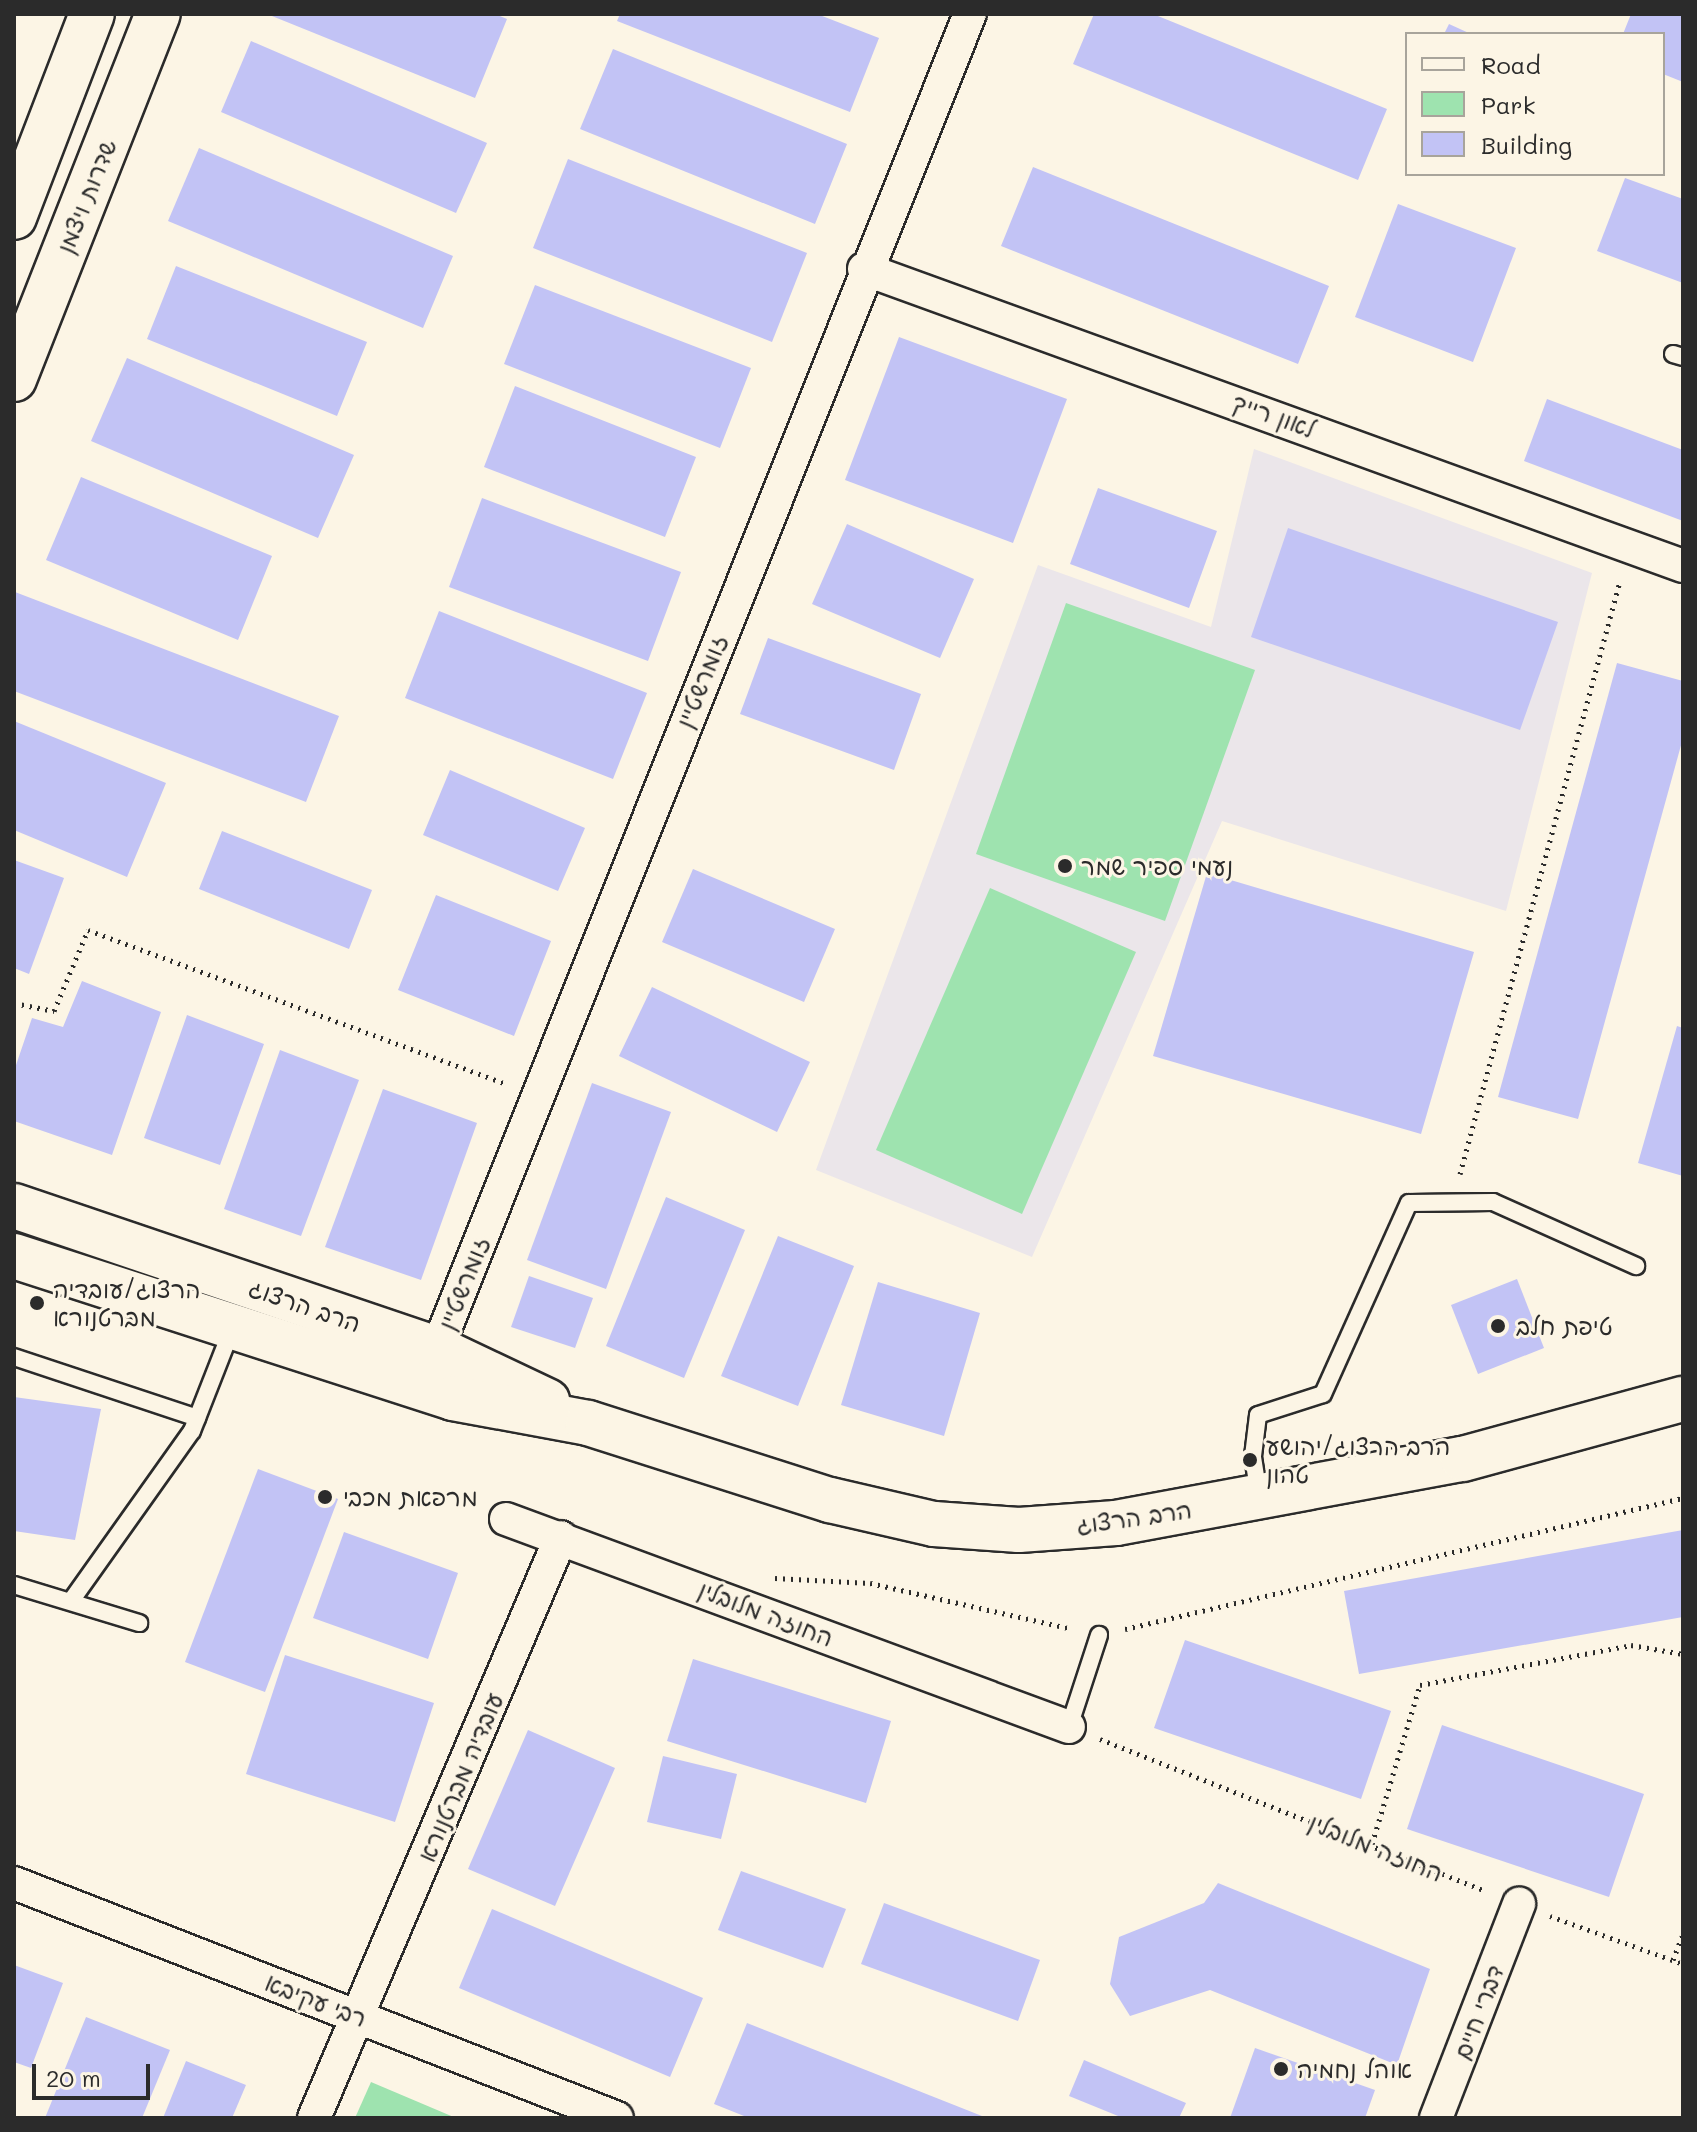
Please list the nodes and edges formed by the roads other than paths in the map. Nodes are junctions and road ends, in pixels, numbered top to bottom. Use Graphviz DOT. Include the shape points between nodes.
graph roads {
  1 [pos="92,14"];
  2 [pos="158,14"];
  3 [pos="970,14"];
  4 [pos="14,217"];
  5 [pos="864,269"];
  6 [pos="14,379"];
  7 [pos="1683,566"];
  8 [pos="14,1206"];
  9 [pos="14,1256"];
  10 [pos="1636,1266"];
  11 [pos="234,1324"];
  12 [pos="437,1349"];
  13 [pos="14,1357"];
  14 [pos="1683,1399"];
  15 [pos="197,1418"];
  16 [pos="588,1423"];
  17 [pos="1259,1497"];
  18 [pos="506,1519"];
  19 [pos="561,1537"];
  20 [pos="14,1585"];
  21 [pos="71,1601"];
  22 [pos="139,1623"];
  23 [pos="1099,1635"];
  24 [pos="1069,1727"];
  25 [pos="14,1883"];
  26 [pos="1519,1904"];
  27 [pos="359,2017"];
  28 [pos="314,2118"];
  29 [pos="617,2118"];
  30 [pos="1437,2118"];
  1 -- 4 [label="street"];
  2 -- 6 [label="street, שדרות ויצמן"];
  3 -- 5 [label="street, זומרשטיין"];
  5 -- 7 [label="street, לאון רייך"];
  5 -- 12 [label="street, זומרשטיין"];
  8 -- 12 [label="street, הרב הרצוג"];
  9 -- 11 [label="street, הרב הרצוג"];
  10 -- 17 [label="lane" via="1493,1202 1409,1203 1323,1394 1258,1415 1253,1456"];
  11 -- 15 [label="lane"];
  11 -- 16 [label="street, הרב הרצוג" via="453,1398"];
  12 -- 16 [label="street, הרב הרצוג"];
  13 -- 15 [label="lane"];
  14 -- 17 [label="street, הרב הרצוג" via="1463,1459"];
  15 -- 21 [label="lane"];
  16 -- 17 [label="street, הרב הרצוג" via="830,1500 934,1524 1019,1530 1116,1523"];
  18 -- 19 [label="street, החוזה מלובלין"];
  19 -- 24 [label="street, החוזה מלובלין"];
  19 -- 27 [label="street, עובדיה מברטנורא"];
  20 -- 21 [label="lane"];
  21 -- 22 [label="lane"];
  23 -- 24 [label="lane"];
  25 -- 27 [label="street, רבי עקיבא"];
  26 -- 30 [label="street, דברי חיים"];
  27 -- 28 [label="street, עובדיה מברטנורא"];
  27 -- 29 [label="street, רבי עקיבא"];
}
